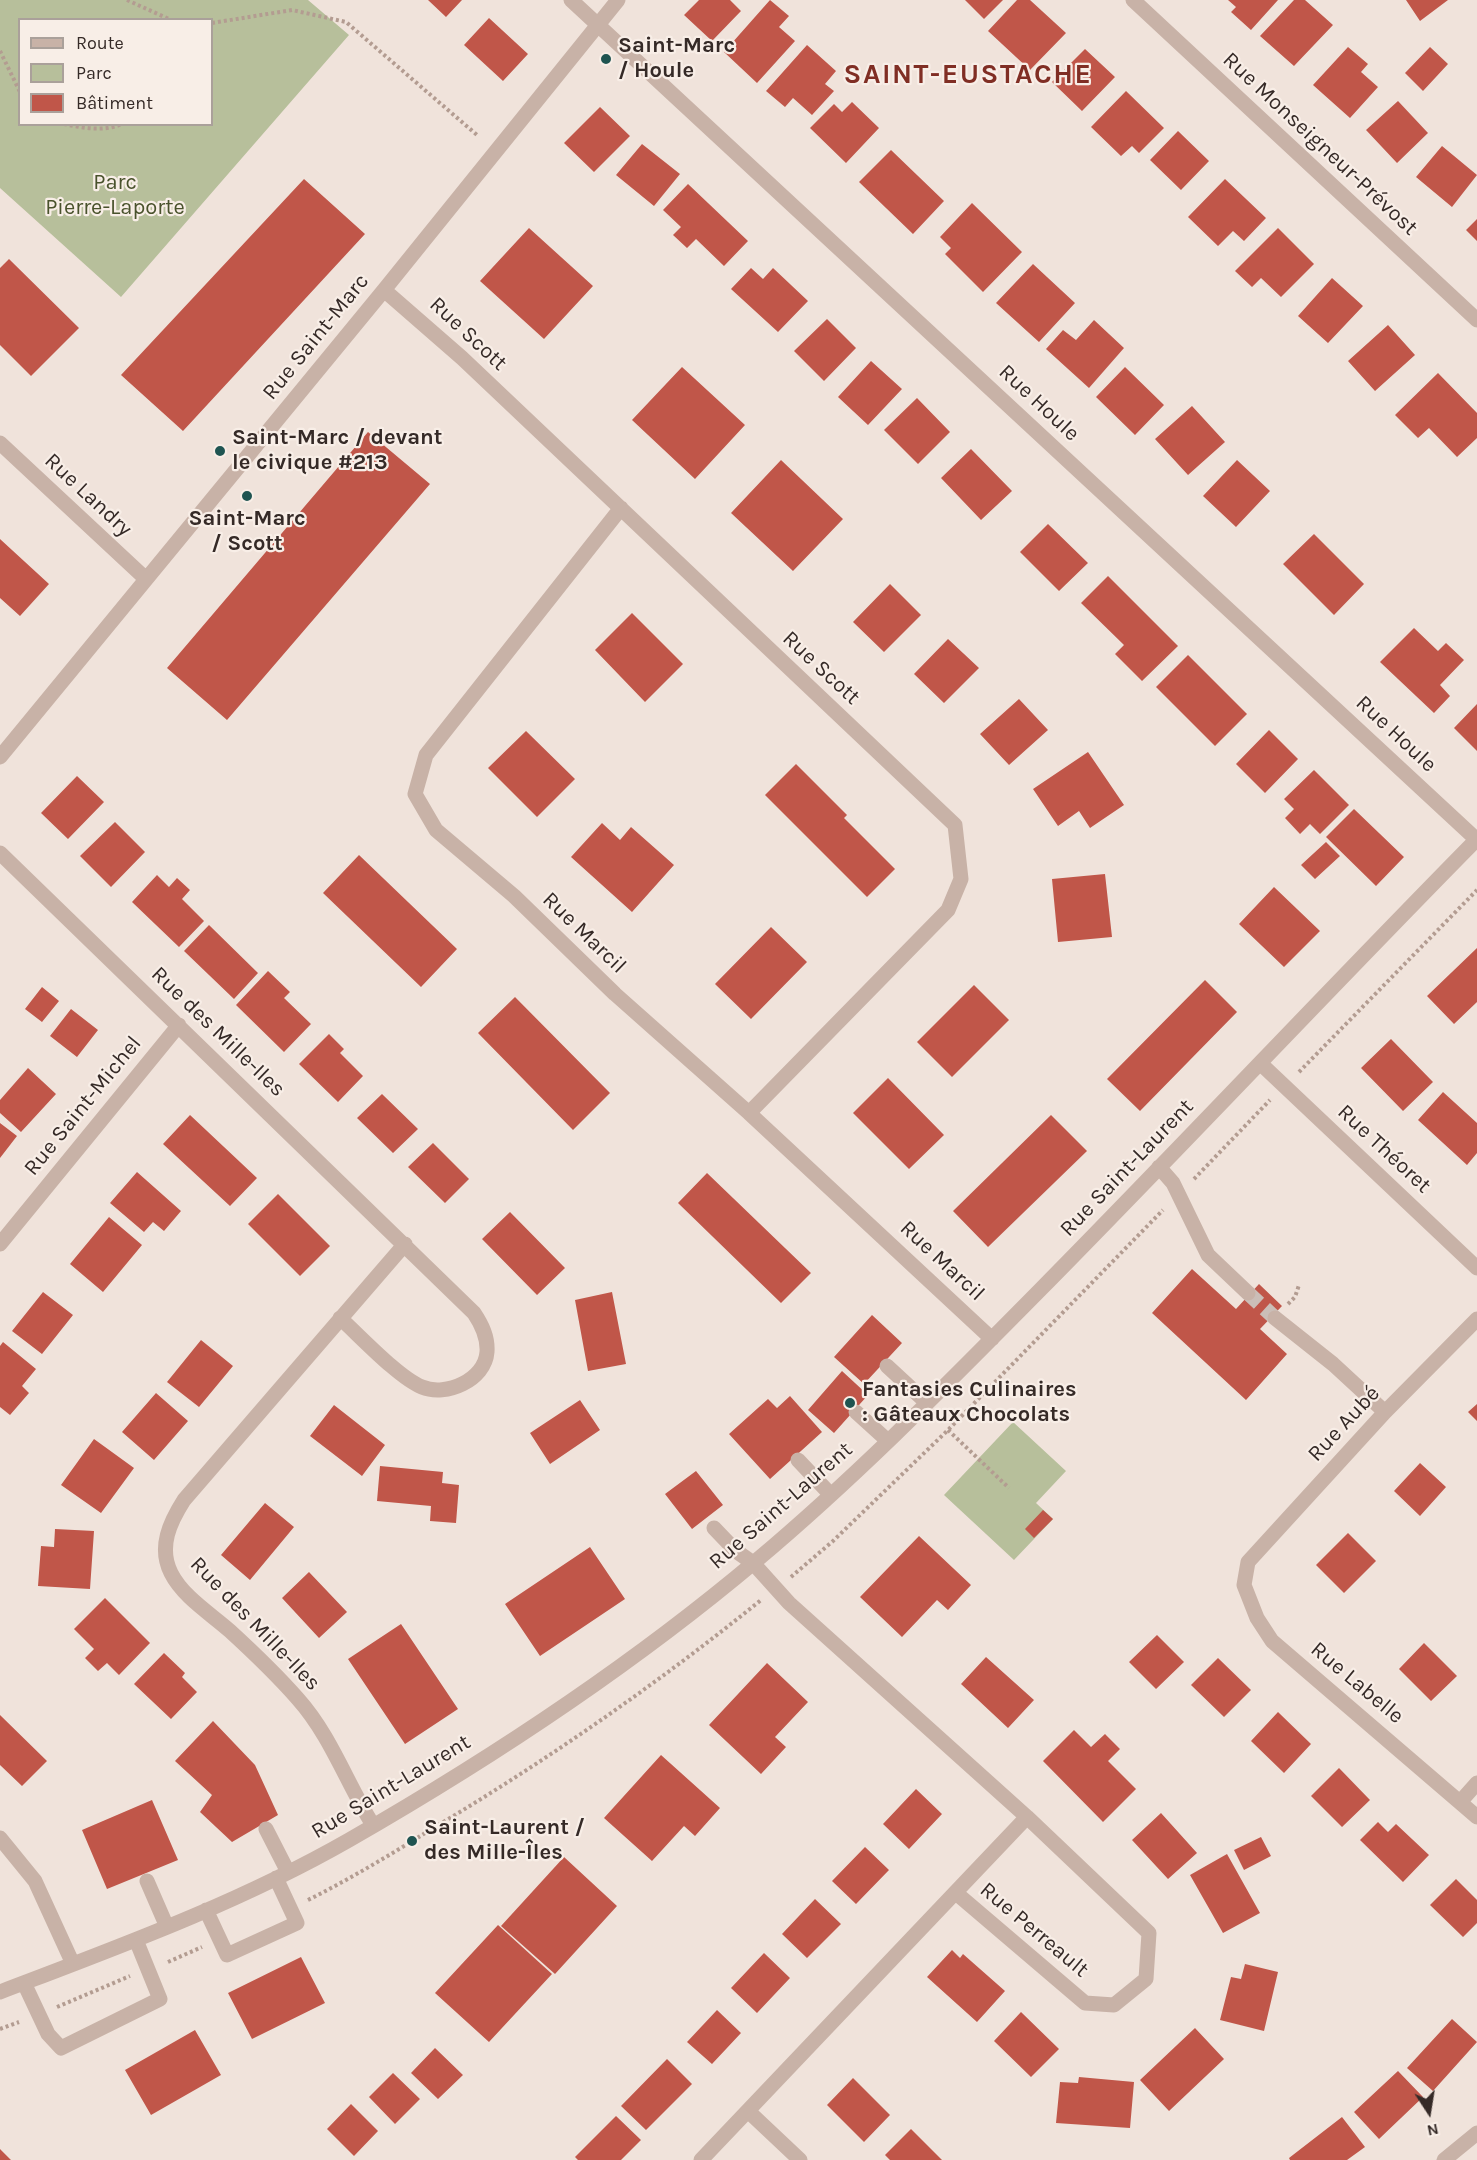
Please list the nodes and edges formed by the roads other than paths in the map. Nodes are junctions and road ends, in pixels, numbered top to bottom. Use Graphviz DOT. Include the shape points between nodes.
graph roads {
  1 [pos="571,0"];
  2 [pos="618,0"];
  3 [pos="1133,0"];
  4 [pos="598,24"];
  5 [pos="384,290"];
  6 [pos="1477,320"];
  7 [pos="0,443"];
  8 [pos="621,508"];
  9 [pos="146,579"];
  10 [pos="0,757"];
  11 [pos="1477,839"];
  12 [pos="0,853"];
  13 [pos="178,1025"];
  14 [pos="1260,1063"];
  15 [pos="749,1113"];
  16 [pos="1159,1167"];
  17 [pos="0,1244"];
  18 [pos="405,1244"];
  19 [pos="1477,1268"];
  20 [pos="1248,1293"];
  21 [pos="340,1318"];
  22 [pos="1275,1318"];
  23 [pos="1477,1319"];
  24 [pos="992,1339"];
  25 [pos="887,1366"];
  26 [pos="927,1402"];
  27 [pos="856,1412"];
  28 [pos="1385,1412"];
  29 [pos="888,1441"];
  30 [pos="798,1460"];
  31 [pos="831,1495"];
  32 [pos="714,1528"];
  33 [pos="1248,1562"];
  34 [pos="753,1563"];
  35 [pos="1477,1783"];
  36 [pos="1461,1801"];
  37 [pos="1028,1817"];
  38 [pos="1477,1817"];
  39 [pos="373,1826"];
  40 [pos="266,1829"];
  41 [pos="0,1838"];
  42 [pos="282,1875"];
  43 [pos="147,1881"];
  44 [pos="956,1893"];
  45 [pos="206,1910"];
  46 [pos="167,1927"];
  47 [pos="136,1940"];
  48 [pos="73,1964"];
  49 [pos="24,1983"];
  50 [pos="0,1992"];
  51 [pos="748,2111"];
  52 [pos="1477,2133"];
  53 [pos="702,2160"];
  54 [pos="800,2160"];
  55 [pos="1444,2160"];
  1 -- 4 [label="street, Rue Houle"];
  2 -- 4 [label="street, Rue Saint-Marc"];
  3 -- 6 [label="street, Rue Monseigneur-Prévost"];
  4 -- 5 [label="street, Rue Saint-Marc"];
  4 -- 11 [label="street, Rue Houle"];
  5 -- 8 [label="street, Rue Scott"];
  5 -- 9 [label="street, Rue Saint-Marc"];
  7 -- 9 [label="street, Rue Landry"];
  8 -- 15 [label="street, Rue Marcil" via="426,754 415,795 436,830 514,896 615,994"];
  8 -- 15 [label="street, Rue Scott" via="954,825 961,879 948,910"];
  9 -- 10 [label="street, Rue Saint-Marc"];
  11 -- 14 [label="street, Rue Saint-Laurent"];
  12 -- 13 [label="street, Rue des Mille-Iles"];
  13 -- 17 [label="street, Rue Saint-Michel"];
  13 -- 18 [label="street, Rue des Mille-Iles"];
  14 -- 16 [label="street, Rue Saint-Laurent"];
  14 -- 19 [label="street, Rue Théoret"];
  15 -- 24 [label="street, Rue Marcil"];
  16 -- 20 [label="street" via="1173,1183 1208,1255"];
  16 -- 24 [label="street, Rue Saint-Laurent"];
  18 -- 21 [label="street, Rue des Mille-Iles"];
  18 -- 21 [label="street, Rue des Mille-Iles" via="482,1325 487,1338 483,1366 473,1377 450,1389 422,1387"];
  21 -- 39 [label="street, Rue des Mille-Iles" via="184,1500 173,1517 165,1548 169,1567 179,1584 306,1708 331,1744"];
  22 -- 28 [label="street"];
  23 -- 28 [label="street, Rue Aubé"];
  24 -- 26 [label="street, Rue Saint-Laurent"];
  25 -- 26 [label="street"];
  26 -- 29 [label="street, Rue Saint-Laurent"];
  27 -- 29 [label="street"];
  28 -- 33 [label="street, Rue Aubé"];
  29 -- 31 [label="street, Rue Saint-Laurent"];
  30 -- 31 [label="street"];
  31 -- 34 [label="street, Rue Saint-Laurent"];
  32 -- 34 [label="street, Rue Perreault"];
  33 -- 36 [label="street, Rue Labelle" via="1244,1585 1257,1618 1272,1641"];
  34 -- 37 [label="street, Rue Perreault" via="789,1603"];
  34 -- 39 [label="street, Rue Saint-Laurent" via="643,1650 539,1723"];
  35 -- 36 [label="street"];
  36 -- 38 [label="street, Rue Labelle"];
  37 -- 44 [label="street, Rue Perreault"];
  37 -- 44 [label="street, Rue Perreault" via="1149,1933 1146,1979 1114,2006 1085,2003"];
  39 -- 42 [label="street, Rue Saint-Laurent"];
  40 -- 42 [label="street"];
  41 -- 48 [label="street" via="35,1881"];
  42 -- 45 [label="street, Rue Saint-Laurent"];
  42 -- 45 [label="street" via="297,1923 227,1956"];
  43 -- 46 [label="street"];
  44 -- 51 [label="street, Rue Perreault"];
  45 -- 46 [label="street, Rue Saint-Laurent"];
  46 -- 47 [label="street, Rue Saint-Laurent"];
  47 -- 48 [label="street, Rue Saint-Laurent"];
  47 -- 49 [label="street" via="160,1999 61,2048 48,2034"];
  48 -- 49 [label="street, Rue Saint-Laurent"];
  49 -- 50 [label="street, Rue Saint-Laurent"];
  51 -- 53 [label="street, Rue Perreault"];
  51 -- 54 [label="street"];
  52 -- 55 [label="street"];
}
